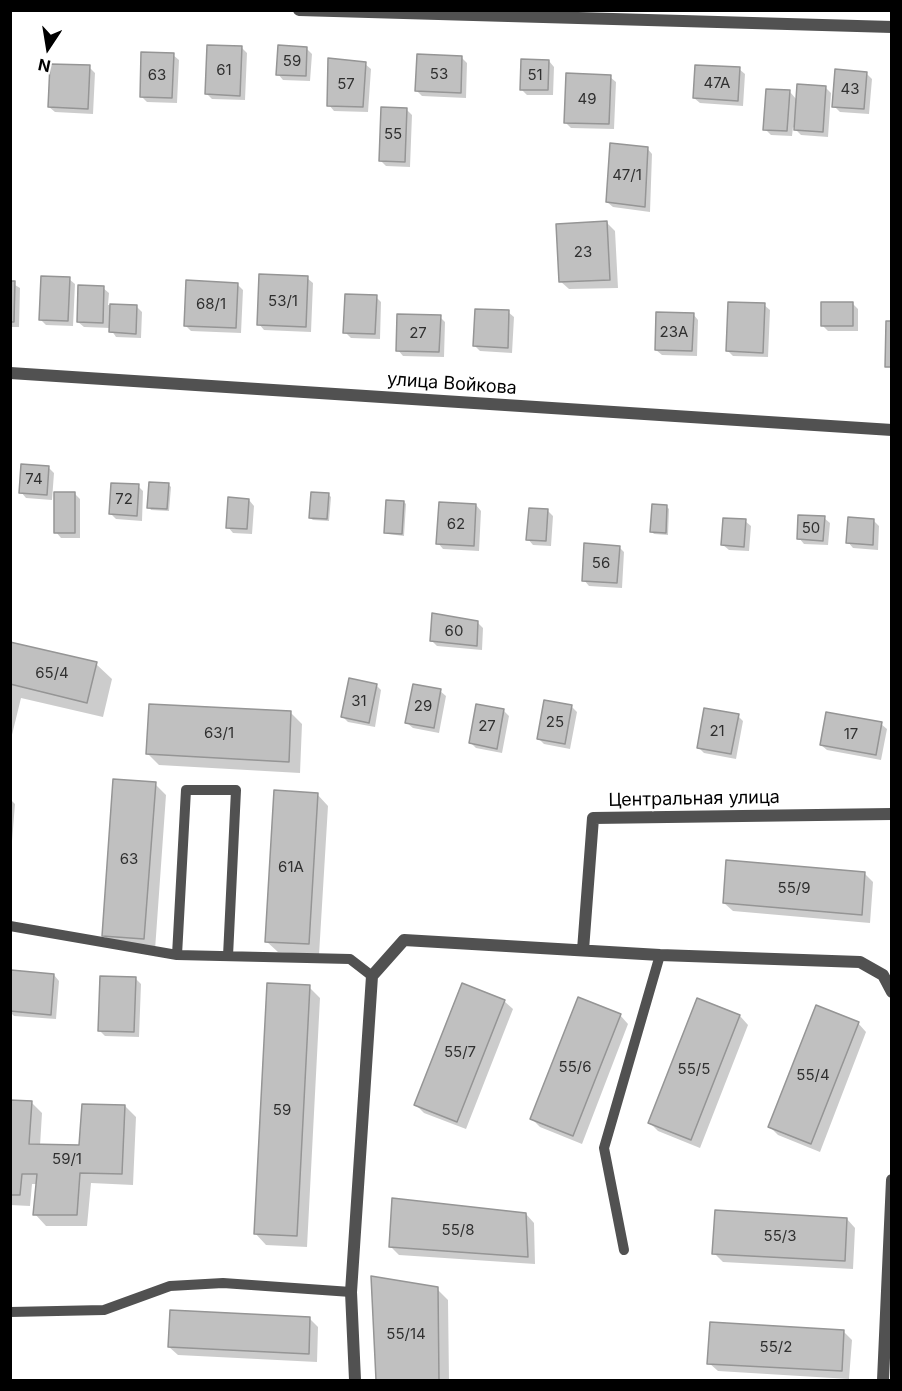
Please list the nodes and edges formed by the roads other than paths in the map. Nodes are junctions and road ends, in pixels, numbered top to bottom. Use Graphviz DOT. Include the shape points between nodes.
graph roads {
  1 [pos="299,10"];
  2 [pos="409,12"];
  3 [pos="891,27"];
  4 [pos="10,373"];
  5 [pos="891,430"];
  6 [pos="891,814"];
  7 [pos="10,926"];
  8 [pos="583,950"];
  9 [pos="177,955"];
  10 [pos="660,955"];
  11 [pos="228,956"];
  12 [pos="372,976"];
  13 [pos="891,992"];
  14 [pos="891,1180"];
  15 [pos="624,1250"];
  16 [pos="351,1292"];
  17 [pos="10,1312"];
  18 [pos="355,1380"];
  19 [pos="883,1380"];
  1 -- 2 [label="street"];
  2 -- 3 [label="street"];
  4 -- 5 [label="street, улица Войкова"];
  6 -- 8 [label="street, Центральная улица" via="594,818"];
  7 -- 9 [label="lane"];
  8 -- 10 [label="street"];
  8 -- 12 [label="street" via="404,940"];
  9 -- 11 [label="lane"];
  9 -- 11 [label="lane" via="186,790 236,790"];
  10 -- 13 [label="street" via="860,962 884,975"];
  10 -- 15 [label="lane" via="604,1148"];
  11 -- 12 [label="lane" via="351,959"];
  12 -- 16 [label="street"];
  14 -- 19 [label="street"];
  16 -- 17 [label="lane" via="223,1283 170,1286 104,1310"];
  16 -- 18 [label="street"];
}
